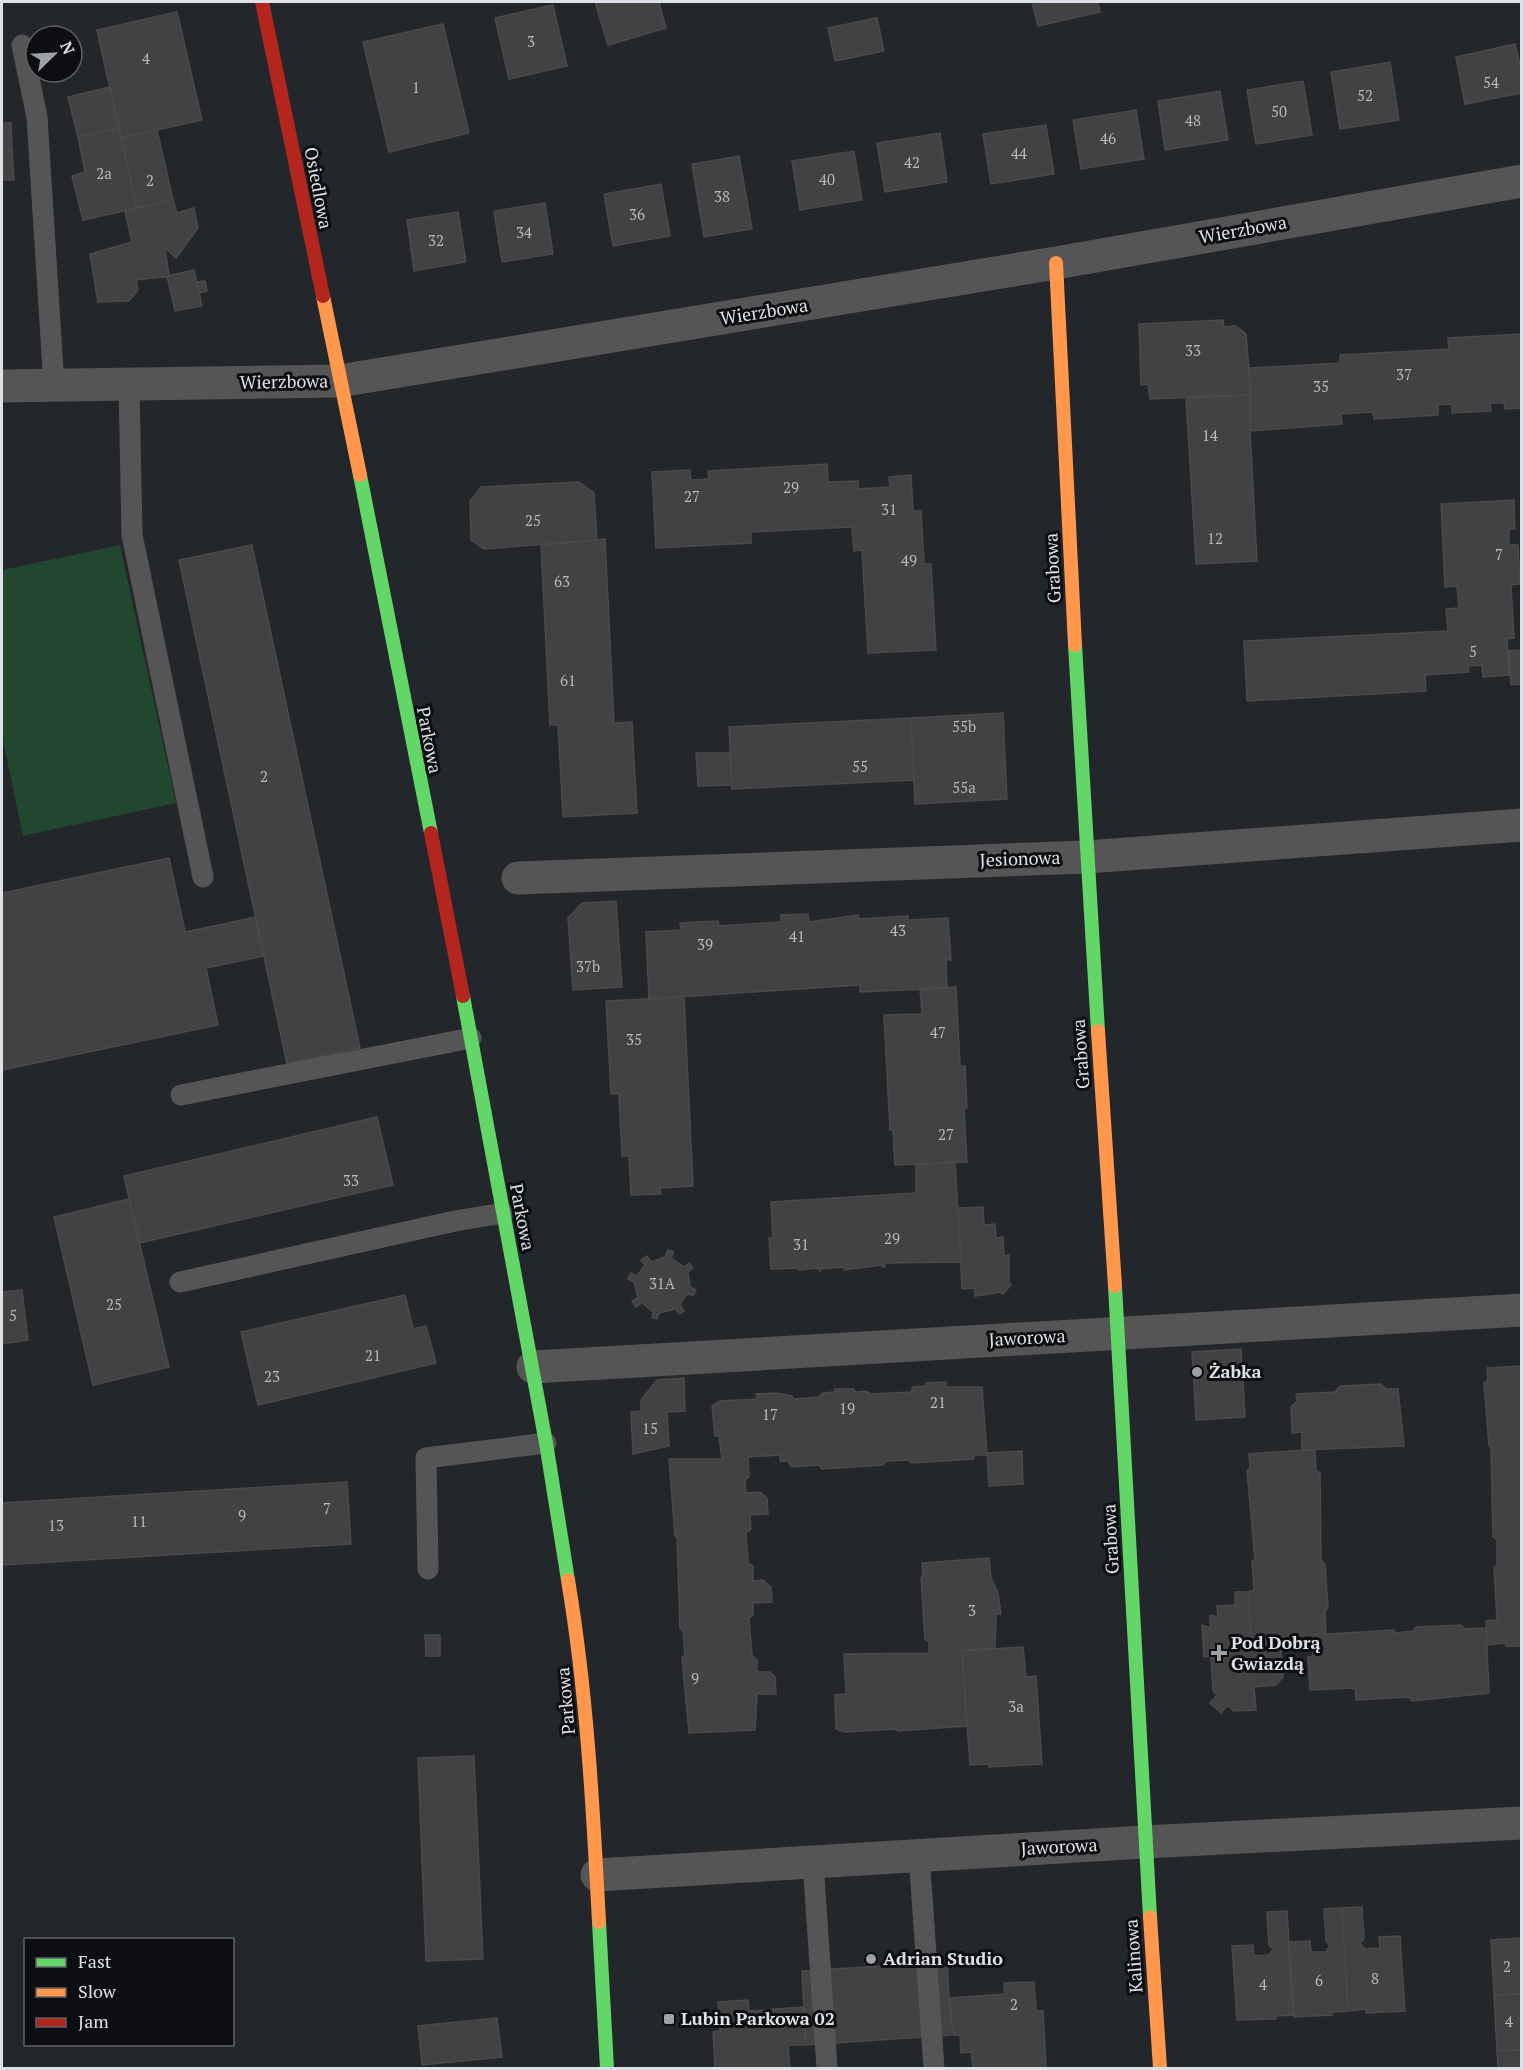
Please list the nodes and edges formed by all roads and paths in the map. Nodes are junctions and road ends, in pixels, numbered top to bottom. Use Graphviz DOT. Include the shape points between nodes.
graph roads {
  1 [pos="262,2"];
  2 [pos="22,45"];
  3 [pos="1521,181"];
  4 [pos="1056,263"];
  5 [pos="339,381"];
  6 [pos="129,385"];
  7 [pos="2,386"];
  8 [pos="54,386"];
  9 [pos="1521,825"];
  10 [pos="1086,857"];
  11 [pos="203,877"];
  12 [pos="518,878"];
  13 [pos="471,1038"];
  14 [pos="181,1095"];
  15 [pos="503,1213"];
  16 [pos="180,1282"];
  17 [pos="1521,1310"];
  18 [pos="1118,1333"];
  19 [pos="532,1367"];
  20 [pos="546,1443"];
  21 [pos="428,1569"];
  22 [pos="1521,1823"];
  23 [pos="1144,1842"];
  24 [pos="920,1855"];
  25 [pos="813,1862"];
  26 [pos="597,1875"];
  27 [pos="607,2068"];
  28 [pos="827,2068"];
  29 [pos="934,2068"];
  30 [pos="1160,2068"];
  1 -- 5 [label="street, Osiedlowa"];
  2 -- 8 [label="lane" via="37,117"];
  3 -- 4 [label="street, Wierzbowa"];
  4 -- 5 [label="street, Wierzbowa"];
  4 -- 10 [label="street, Grabowa"];
  5 -- 6 [label="street, Wierzbowa"];
  5 -- 13 [label="street, Parkowa"];
  6 -- 8 [label="street, Wierzbowa"];
  6 -- 11 [label="lane" via="132,535"];
  7 -- 8 [label="street, Wierzbowa"];
  9 -- 10 [label="street, Jesionowa"];
  10 -- 12 [label="street, Jesionowa"];
  10 -- 18 [label="street, Grabowa"];
  13 -- 14 [label="lane"];
  13 -- 15 [label="street, Parkowa"];
  15 -- 16 [label="lane"];
  15 -- 19 [label="street, Parkowa"];
  17 -- 18 [label="street, Jaworowa"];
  18 -- 19 [label="street, Jaworowa"];
  18 -- 23 [label="street, Grabowa"];
  19 -- 20 [label="street, Parkowa"];
  20 -- 21 [label="lane" via="426,1458"];
  20 -- 26 [label="street, Parkowa" via="579,1646"];
  22 -- 23 [label="street, Jaworowa"];
  23 -- 24 [label="street, Jaworowa"];
  23 -- 30 [label="street, Kalinowa"];
  24 -- 25 [label="street, Jaworowa"];
  24 -- 29 [label="lane"];
  25 -- 26 [label="street, Jaworowa"];
  25 -- 28 [label="lane"];
  26 -- 27 [label="street, Parkowa"];
}
